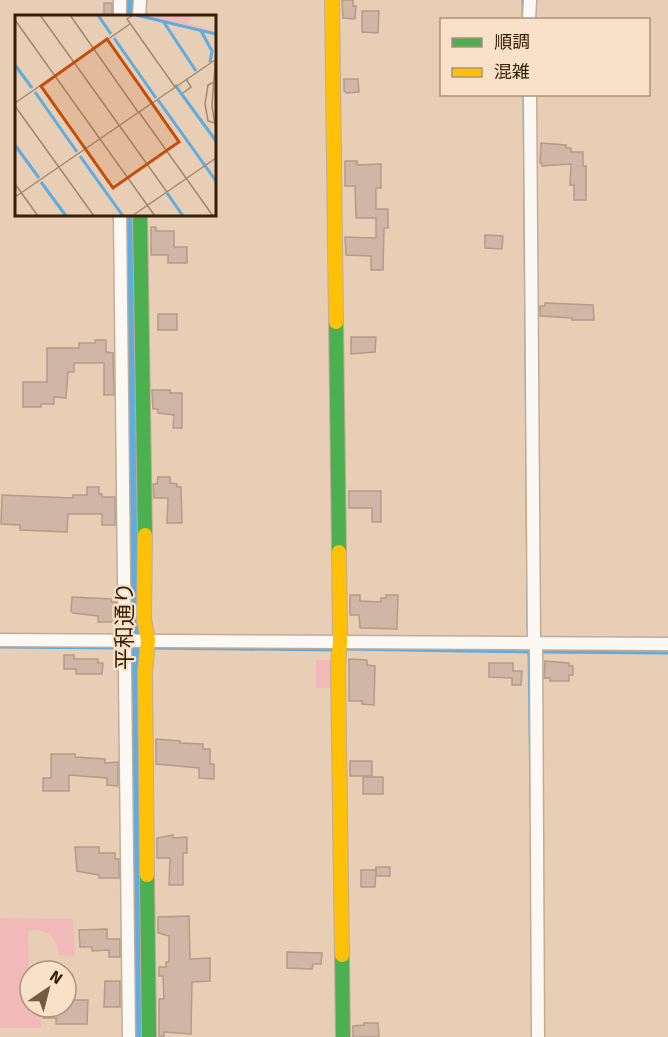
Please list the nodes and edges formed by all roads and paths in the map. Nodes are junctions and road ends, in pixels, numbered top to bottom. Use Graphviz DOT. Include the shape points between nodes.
graph roads {
  1 [pos="140,0"];
  2 [pos="332,0"];
  3 [pos="530,0"];
  4 [pos="139,15"];
  5 [pos="529,18"];
  6 [pos="530,96"];
  7 [pos="120,216"];
  8 [pos="140,216"];
  9 [pos="0,640"];
  10 [pos="125,643"];
  11 [pos="147,644"];
  12 [pos="668,644"];
  13 [pos="339,647"];
  14 [pos="535,647"];
  15 [pos="129,1037"];
  16 [pos="149,1037"];
  17 [pos="343,1037"];
  18 [pos="538,1037"];
  1 -- 4 [label="street"];
  2 -- 13 [label="street"];
  3 -- 5 [label="street"];
  6 -- 14 [label="street"];
  7 -- 10 [label="street, 平和通り"];
  8 -- 11 [label="street"];
  9 -- 10 [label="street"];
  10 -- 11 [label="street"];
  10 -- 15 [label="street, 平和通り"];
  11 -- 13 [label="street"];
  11 -- 16 [label="street" via="144,699"];
  12 -- 14 [label="street"];
  13 -- 14 [label="street"];
  13 -- 17 [label="street"];
  14 -- 18 [label="street"];
}
